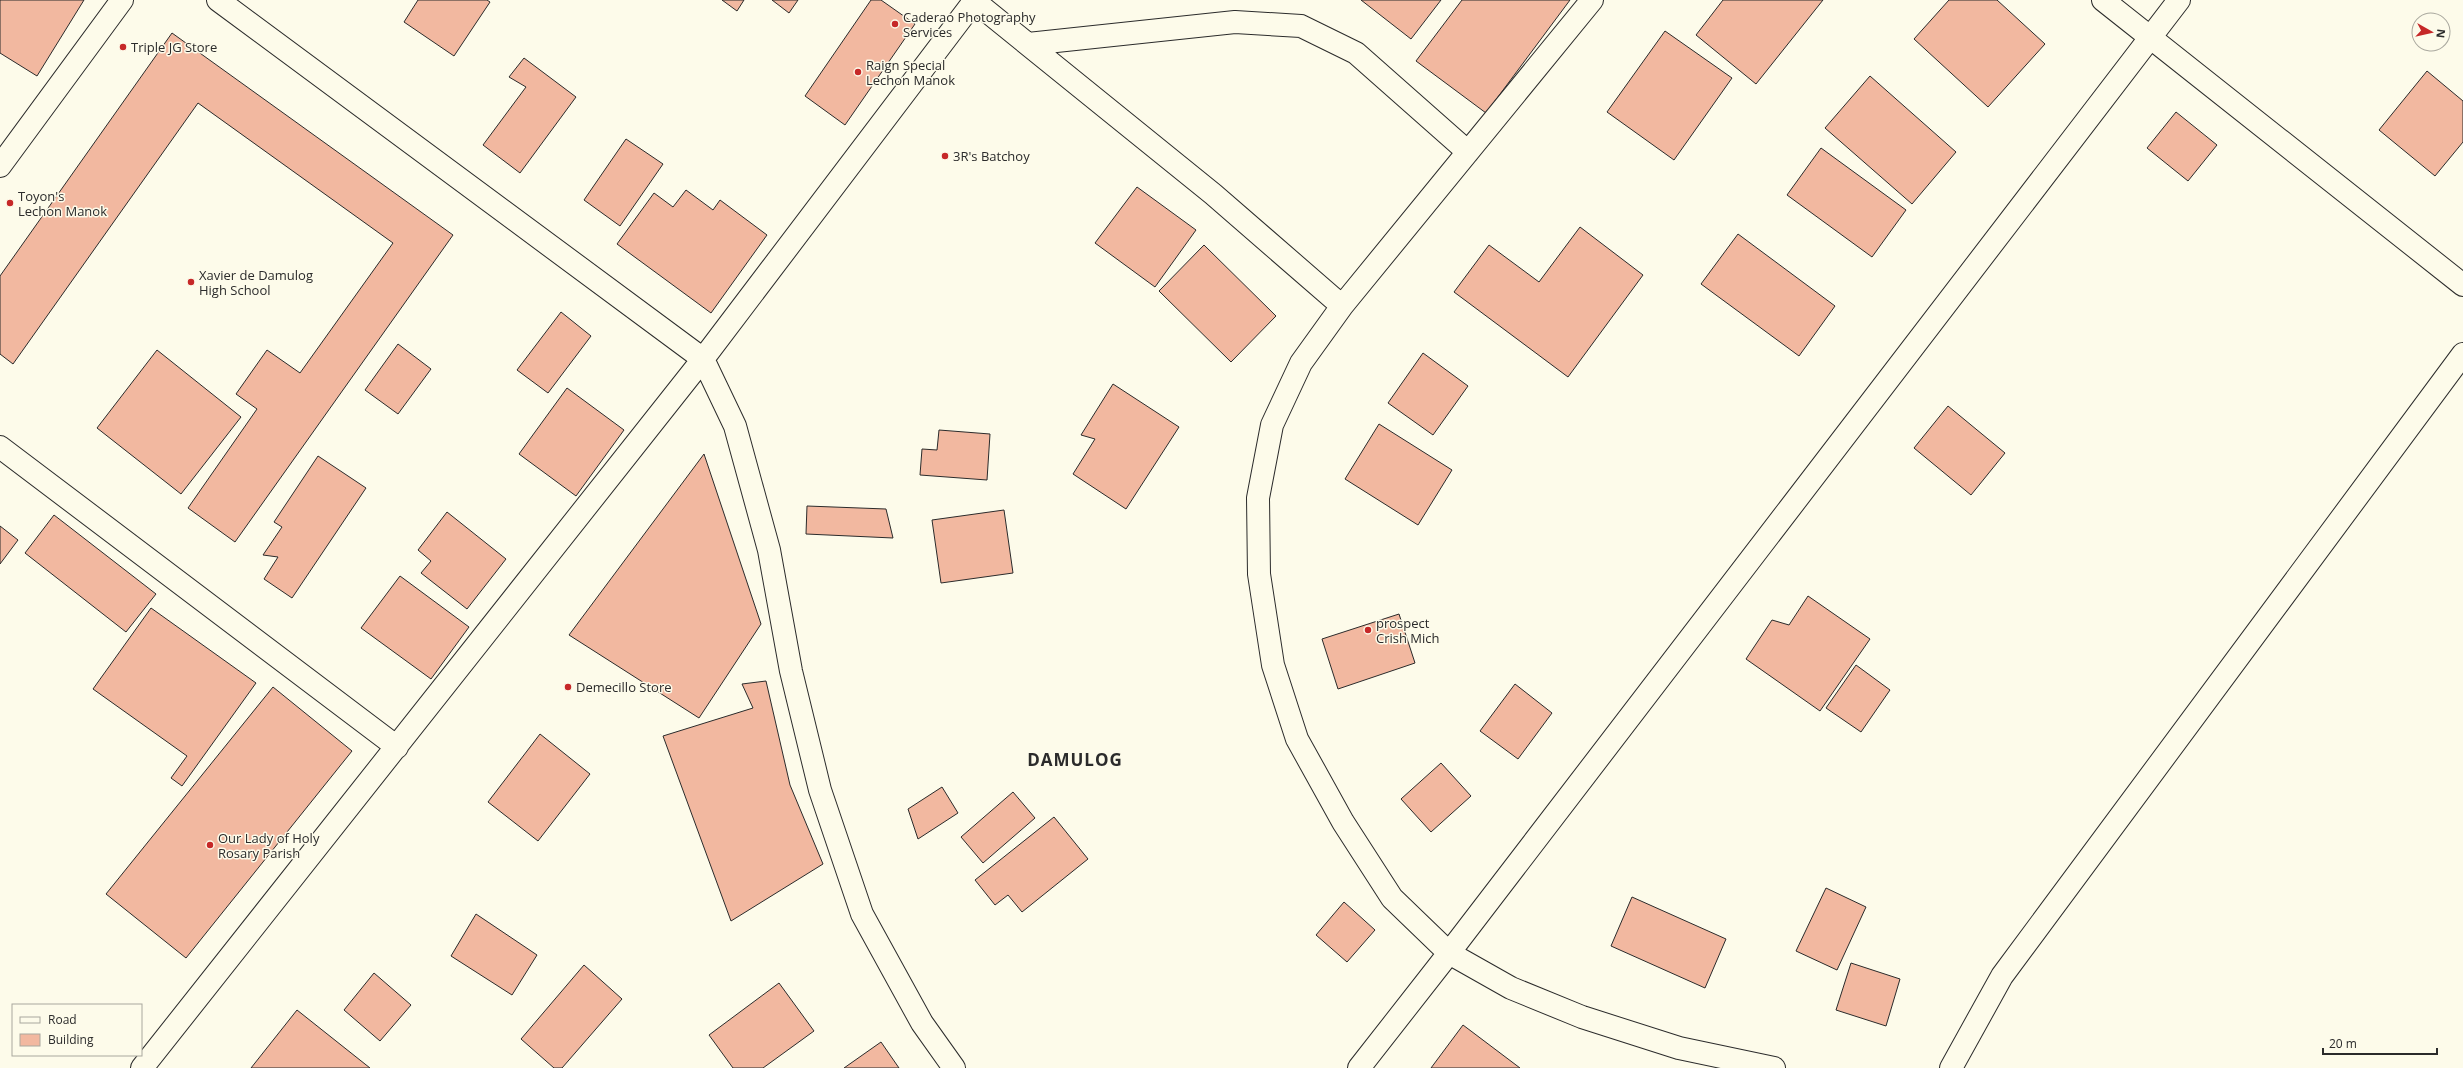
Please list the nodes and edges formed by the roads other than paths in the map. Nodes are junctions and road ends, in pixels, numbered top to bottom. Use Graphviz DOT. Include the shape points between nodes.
graph roads {
  1 [pos="122,0"];
  2 [pos="218,0"];
  3 [pos="974,0"];
  4 [pos="1592,0"];
  5 [pos="2103,0"];
  6 [pos="2179,0"];
  7 [pos="2150,39"];
  8 [pos="1028,44"];
  9 [pos="1468,152"];
  10 [pos="0,166"];
  11 [pos="2463,285"];
  12 [pos="1342,306"];
  13 [pos="2463,354"];
  14 [pos="703,359"];
  15 [pos="0,447"];
  16 [pos="397,747"];
  17 [pos="1449,953"];
  18 [pos="142,1068"];
  19 [pos="954,1068"];
  20 [pos="1359,1068"];
  21 [pos="1774,1068"];
  22 [pos="1952,1068"];
  1 -- 10 [label="street"];
  2 -- 14 [label="street"];
  3 -- 8 [label="street"];
  3 -- 14 [label="street"];
  4 -- 9 [label="street"];
  5 -- 7 [label="street"];
  6 -- 7 [label="street"];
  7 -- 11 [label="street"];
  7 -- 17 [label="street"];
  8 -- 9 [label="street" via="1235,22 1301,26 1356,53"];
  8 -- 12 [label="street" via="1214,194"];
  9 -- 12 [label="street"];
  12 -- 17 [label="street" via="1301,364 1272,425 1258,498 1259,574 1273,665 1297,739 1343,822 1392,898"];
  13 -- 22 [label="street" via="2002,976"];
  14 -- 16 [label="street"];
  14 -- 19 [label="street" via="735,426 768,550 791,671 820,790 862,914 922,1024"];
  15 -- 16 [label="street"];
  16 -- 18 [label="street"];
  17 -- 20 [label="street"];
  17 -- 21 [label="street" via="1511,988 1582,1017 1679,1048"];
}
